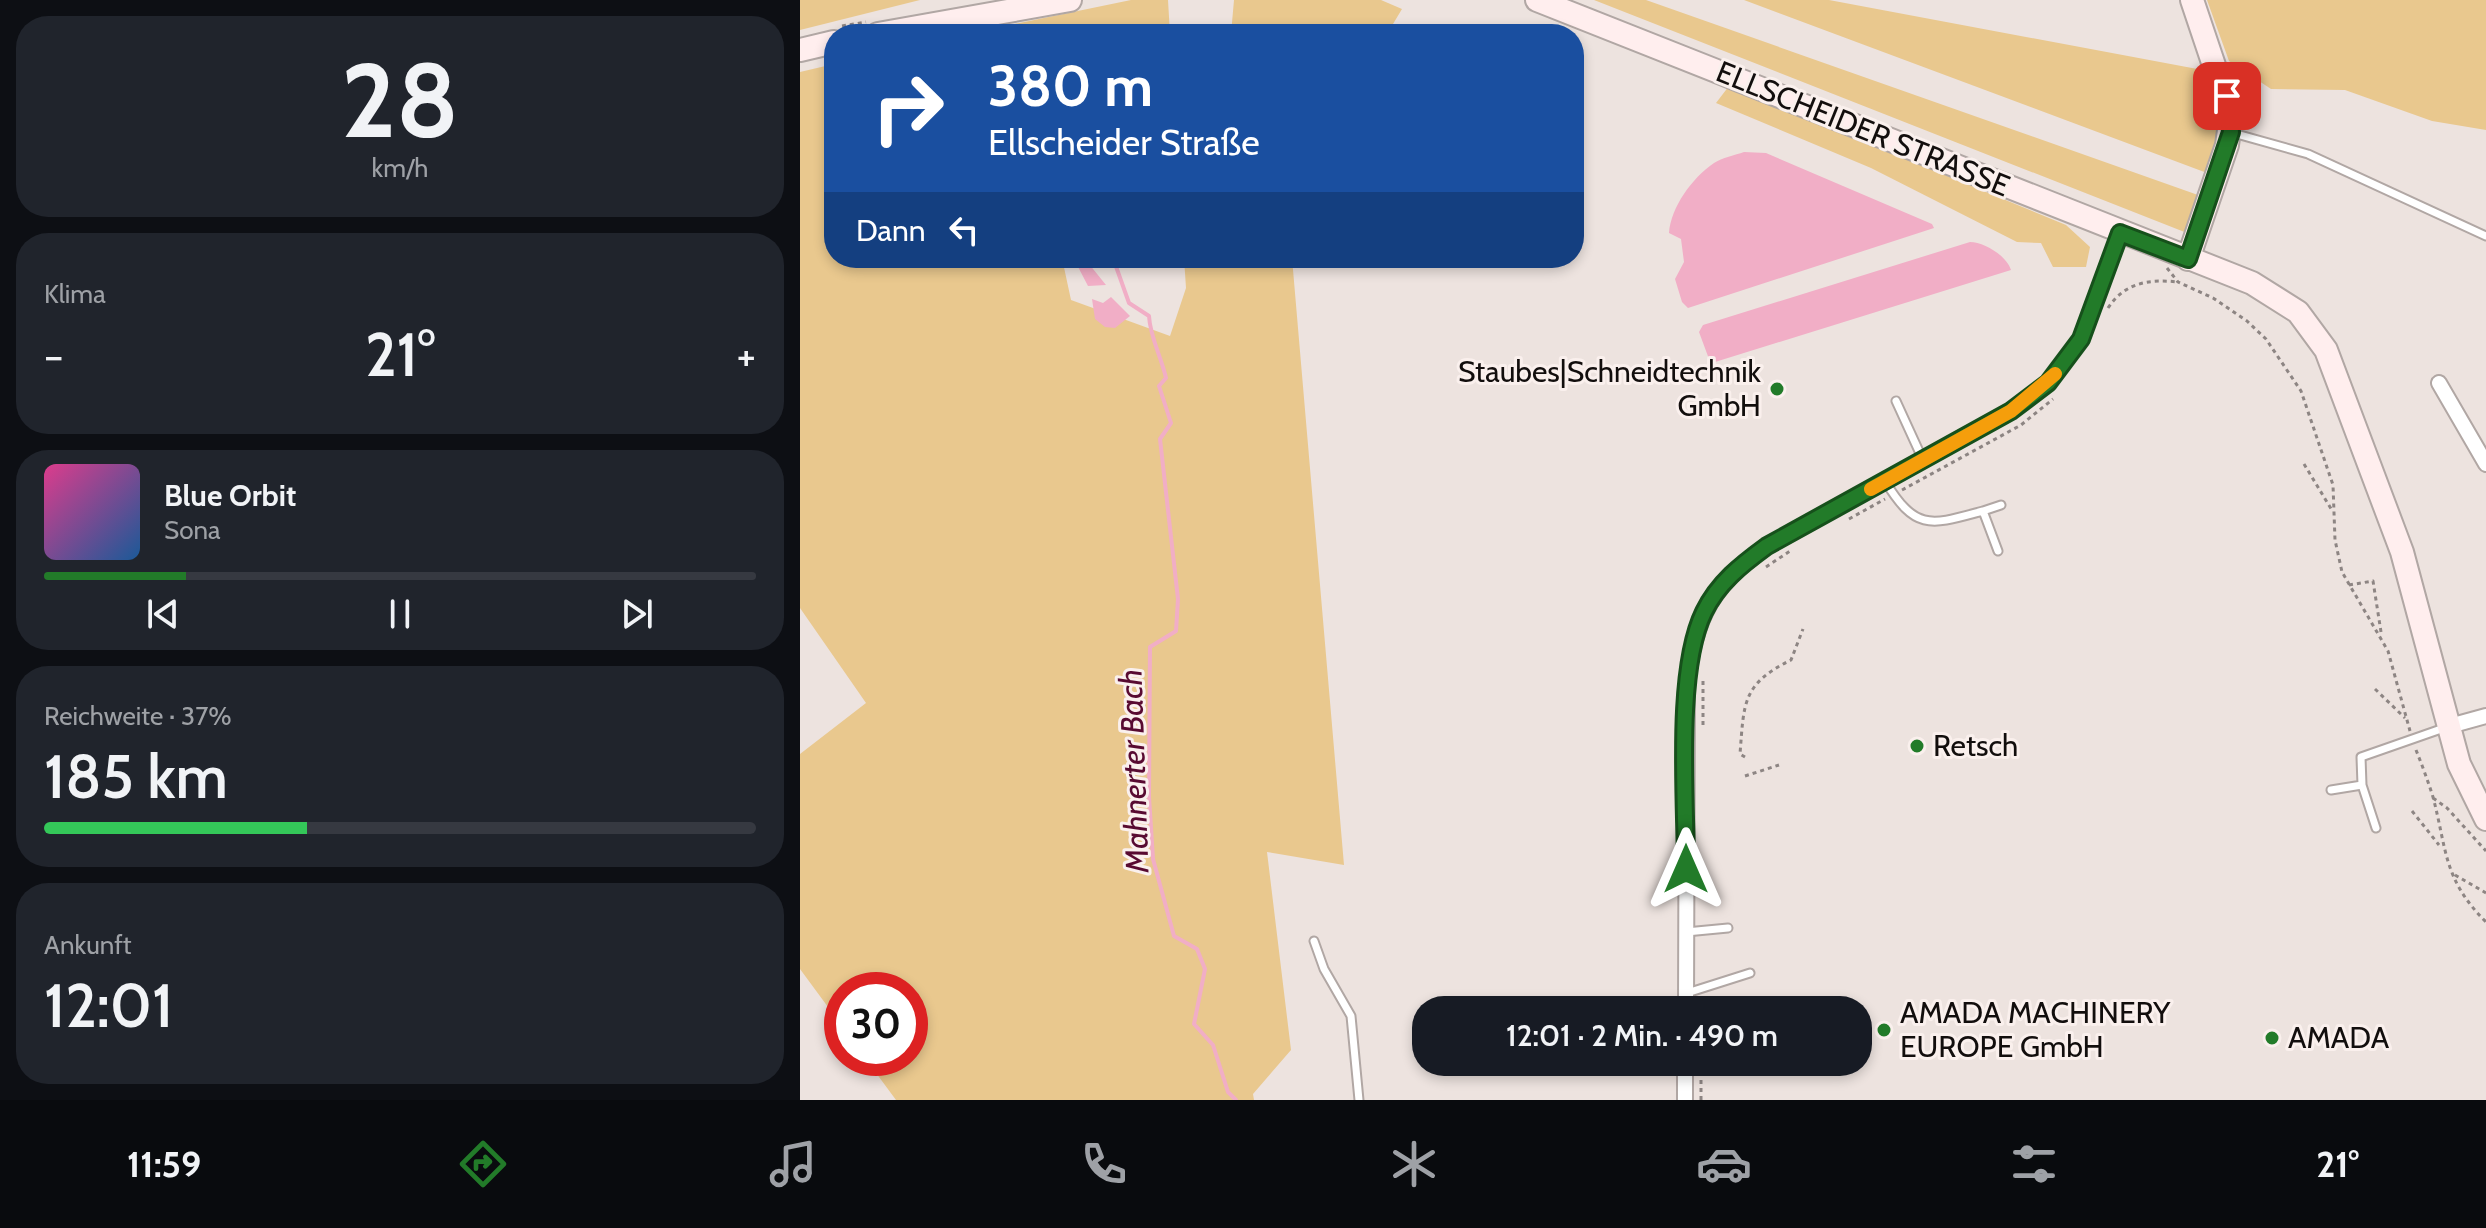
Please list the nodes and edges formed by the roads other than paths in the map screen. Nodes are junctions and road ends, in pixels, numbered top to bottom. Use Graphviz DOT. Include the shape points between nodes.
graph roads {
  1 [pos="1070,0"];
  2 [pos="1537,0"];
  3 [pos="2192,0"];
  4 [pos="934,24"];
  5 [pos="824,44"];
  6 [pos="800,50"];
  7 [pos="2229,138"];
  8 [pos="2120,233"];
  9 [pos="2486,236"];
  10 [pos="2178,256"];
  11 [pos="2439,383"];
  12 [pos="1896,401"];
  13 [pos="1923,460"];
  14 [pos="2486,464"];
  15 [pos="1885,481"];
  16 [pos="2001,505"];
  17 [pos="1983,511"];
  18 [pos="1998,551"];
  19 [pos="2486,716"];
  20 [pos="2446,727"];
  21 [pos="2362,785"];
  22 [pos="2331,790"];
  23 [pos="2486,819"];
  24 [pos="2376,828"];
  25 [pos="1728,928"];
  26 [pos="1686,932"];
  27 [pos="1314,941"];
  28 [pos="1750,973"];
  29 [pos="1686,993"];
  30 [pos="1685,1076"];
  31 [pos="1359,1100"];
  32 [pos="1685,1100"];
  1 -- 4 [label="main road"];
  2 -- 8 [label="main road, ELLSCHEIDER STRASSE"];
  3 -- 7 [label="main road" via="2227,96"];
  5 -- 6 [label="main road"];
  7 -- 9 [label="lane" via="2308,154"];
  7 -- 10 [label="main road" via="2201,220"];
  8 -- 10 [label="main road, ELLSCHEIDER STRASSE"];
  8 -- 13 [label="street" via="2081,339 2063,366 2011,411"];
  10 -- 20 [label="main road, ELLSCHEIDER STRASSE" via="2252,283 2283,301 2326,350 2402,552"];
  11 -- 14 [label="street"];
  12 -- 13 [label="lane"];
  13 -- 15 [label="street"];
  15 -- 17 [label="lane" via="1907,513 1920,521 1933,523"];
  15 -- 26 [label="street" via="1756,554 1722,584 1704,612 1687,682"];
  16 -- 17 [label="lane"];
  17 -- 18 [label="lane"];
  19 -- 20 [label="street"];
  20 -- 21 [label="lane" via="2361,757"];
  20 -- 23 [label="main road, ELLSCHEIDER STRASSE" via="2468,788"];
  21 -- 22 [label="lane"];
  21 -- 24 [label="lane"];
  25 -- 26 [label="lane"];
  26 -- 29 [label="street"];
  27 -- 31 [label="lane" via="1351,1016"];
  28 -- 29 [label="lane"];
  30 -- 32 [label="street"];
}
